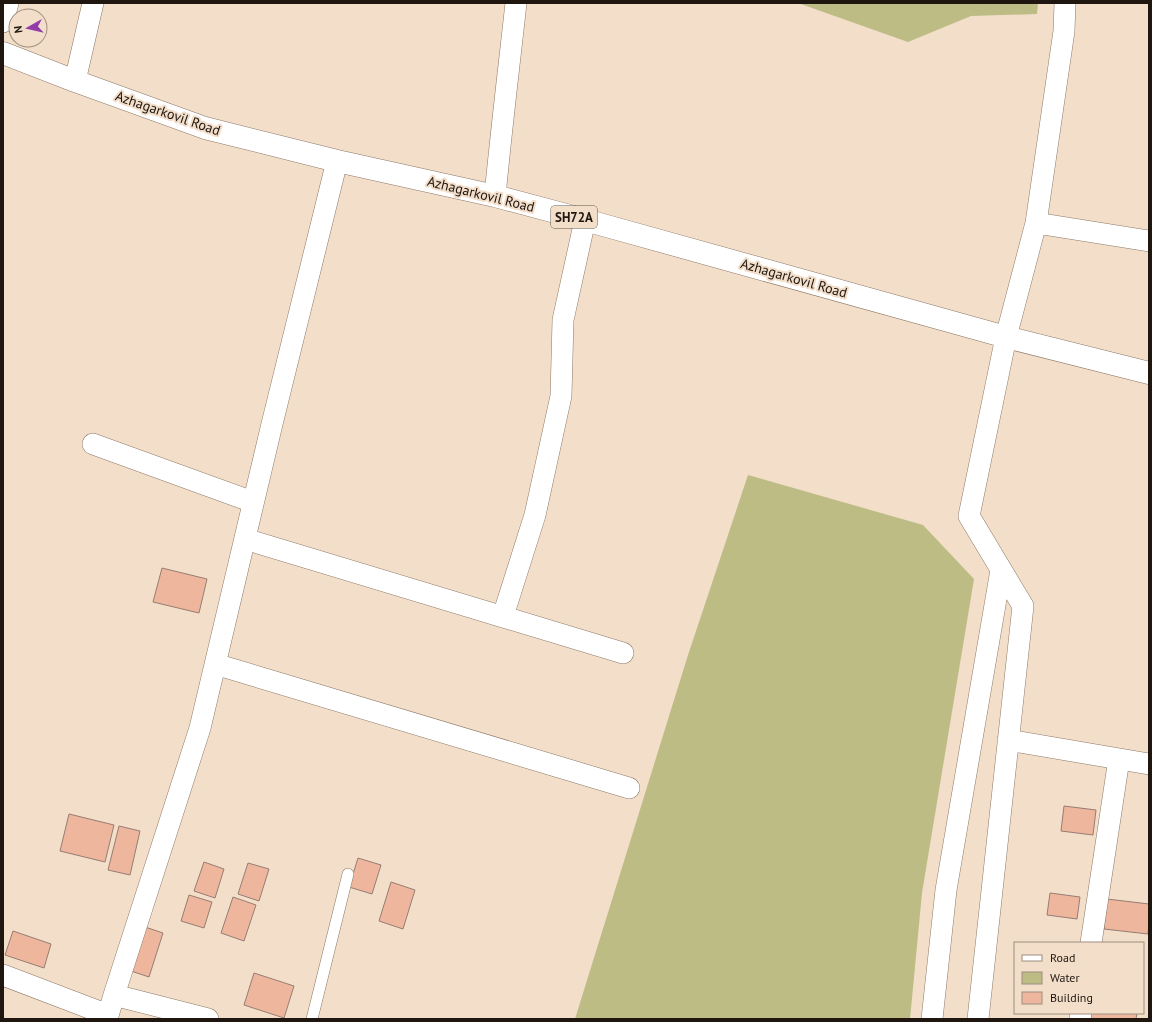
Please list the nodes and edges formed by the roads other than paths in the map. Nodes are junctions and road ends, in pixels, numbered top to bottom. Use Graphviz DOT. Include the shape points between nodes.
graph roads {
  1 [pos="8,3"];
  2 [pos="93,3"];
  3 [pos="516,3"];
  4 [pos="1065,3"];
  5 [pos="3,22"];
  6 [pos="3,53"];
  7 [pos="75,81"];
  8 [pos="337,161"];
  9 [pos="495,196"];
  10 [pos="585,220"];
  11 [pos="1036,223"];
  12 [pos="1149,241"];
  13 [pos="1006,337"];
  14 [pos="1149,374"];
  15 [pos="93,444"];
  16 [pos="253,502"];
  17 [pos="245,539"];
  18 [pos="1001,570"];
  19 [pos="503,616"];
  20 [pos="623,653"];
  21 [pos="215,664"];
  22 [pos="1008,740"];
  23 [pos="1119,759"];
  24 [pos="1149,764"];
  25 [pos="629,788"];
  26 [pos="348,874"];
  27 [pos="1091,942"];
  28 [pos="3,975"];
  29 [pos="114,994"];
  30 [pos="107,1017"];
  31 [pos="208,1019"];
  32 [pos="312,1019"];
  33 [pos="932,1019"];
  34 [pos="978,1019"];
  1 -- 5 [label="street"];
  2 -- 7 [label="street"];
  3 -- 9 [label="street"];
  4 -- 11 [label="street" via="1064,31"];
  6 -- 7 [label="main road, Azhagarkovil Road / SH72A"];
  7 -- 8 [label="main road, Azhagarkovil Road / SH72A" via="205,128"];
  8 -- 9 [label="main road, Azhagarkovil Road / SH72A"];
  8 -- 16 [label="street"];
  9 -- 10 [label="main road, Azhagarkovil Road / SH72A"];
  10 -- 13 [label="main road, Azhagarkovil Road / SH72A"];
  10 -- 19 [label="street" via="563,320 561,396 535,515"];
  11 -- 12 [label="street"];
  11 -- 13 [label="street"];
  13 -- 14 [label="main road, Azhagarkovil Road / SH72A"];
  13 -- 18 [label="street" via="969,516"];
  15 -- 16 [label="street"];
  16 -- 17 [label="street"];
  17 -- 19 [label="street"];
  17 -- 21 [label="street"];
  18 -- 22 [label="street" via="1023,606"];
  18 -- 33 [label="street" via="946,890"];
  19 -- 20 [label="street"];
  21 -- 25 [label="street"];
  21 -- 29 [label="street" via="200,728"];
  22 -- 23 [label="street"];
  22 -- 34 [label="street"];
  23 -- 24 [label="street"];
  23 -- 27 [label="street"];
  26 -- 32 [label="lane"];
  28 -- 30 [label="street"];
  29 -- 30 [label="street"];
  29 -- 31 [label="street"];
}
